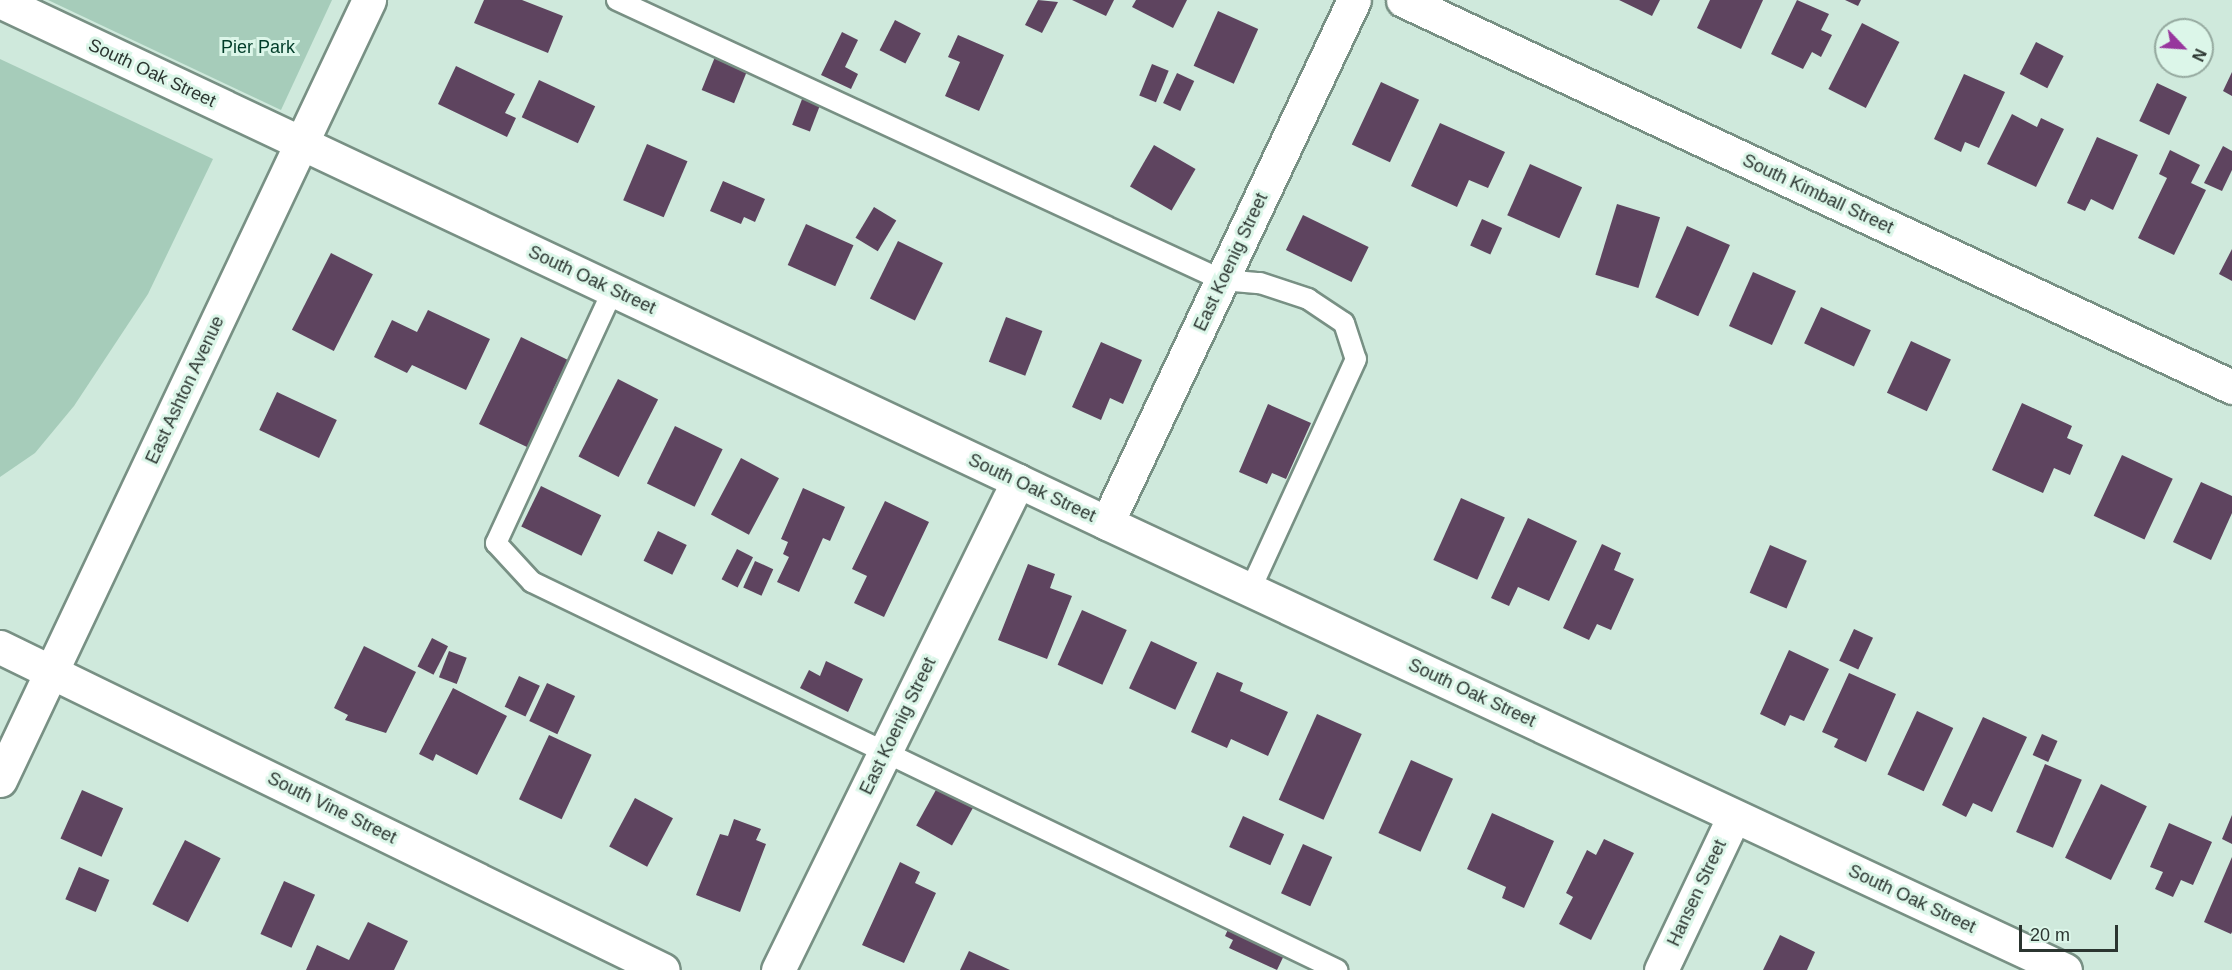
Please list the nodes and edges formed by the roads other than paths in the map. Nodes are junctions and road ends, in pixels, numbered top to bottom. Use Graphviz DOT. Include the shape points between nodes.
graph roads {
  1 [pos="369,0"];
  2 [pos="616,0"];
  3 [pos="1354,0"];
  4 [pos="1403,0"];
  5 [pos="0,1"];
  6 [pos="302,143"];
  7 [pos="1222,280"];
  8 [pos="613,290"];
  9 [pos="2232,387"];
  10 [pos="1018,481"];
  11 [pos="1107,523"];
  12 [pos="1250,590"];
  13 [pos="0,647"];
  14 [pos="53,671"];
  15 [pos="885,753"];
  16 [pos="0,780"];
  17 [pos="1734,816"];
  18 [pos="663,970"];
  19 [pos="778,970"];
  20 [pos="1337,970"];
  21 [pos="1661,970"];
  22 [pos="2065,970"];
  1 -- 6 [label="street, East Ashton Avenue"];
  2 -- 7 [label="lane"];
  3 -- 7 [label="street, East Koenig Street"];
  4 -- 9 [label="street, South Kimball Street"];
  5 -- 6 [label="street, South Oak Street"];
  6 -- 8 [label="street, South Oak Street"];
  6 -- 14 [label="street, East Ashton Avenue"];
  7 -- 11 [label="street, East Koenig Street"];
  7 -- 12 [label="lane" via="1260,284 1308,299 1344,323 1356,359"];
  8 -- 10 [label="street, South Oak Street"];
  8 -- 15 [label="lane" via="496,543 532,582"];
  10 -- 11 [label="street, South Oak Street"];
  10 -- 15 [label="street, East Koenig Street"];
  11 -- 12 [label="street, South Oak Street"];
  12 -- 17 [label="street, South Oak Street"];
  13 -- 14 [label="street, South Vine Street"];
  14 -- 16 [label="street, East Ashton Avenue"];
  14 -- 18 [label="street, South Vine Street"];
  15 -- 19 [label="street, East Koenig Street"];
  15 -- 20 [label="lane"];
  17 -- 21 [label="street, Hansen Street"];
  17 -- 22 [label="street, South Oak Street"];
}
